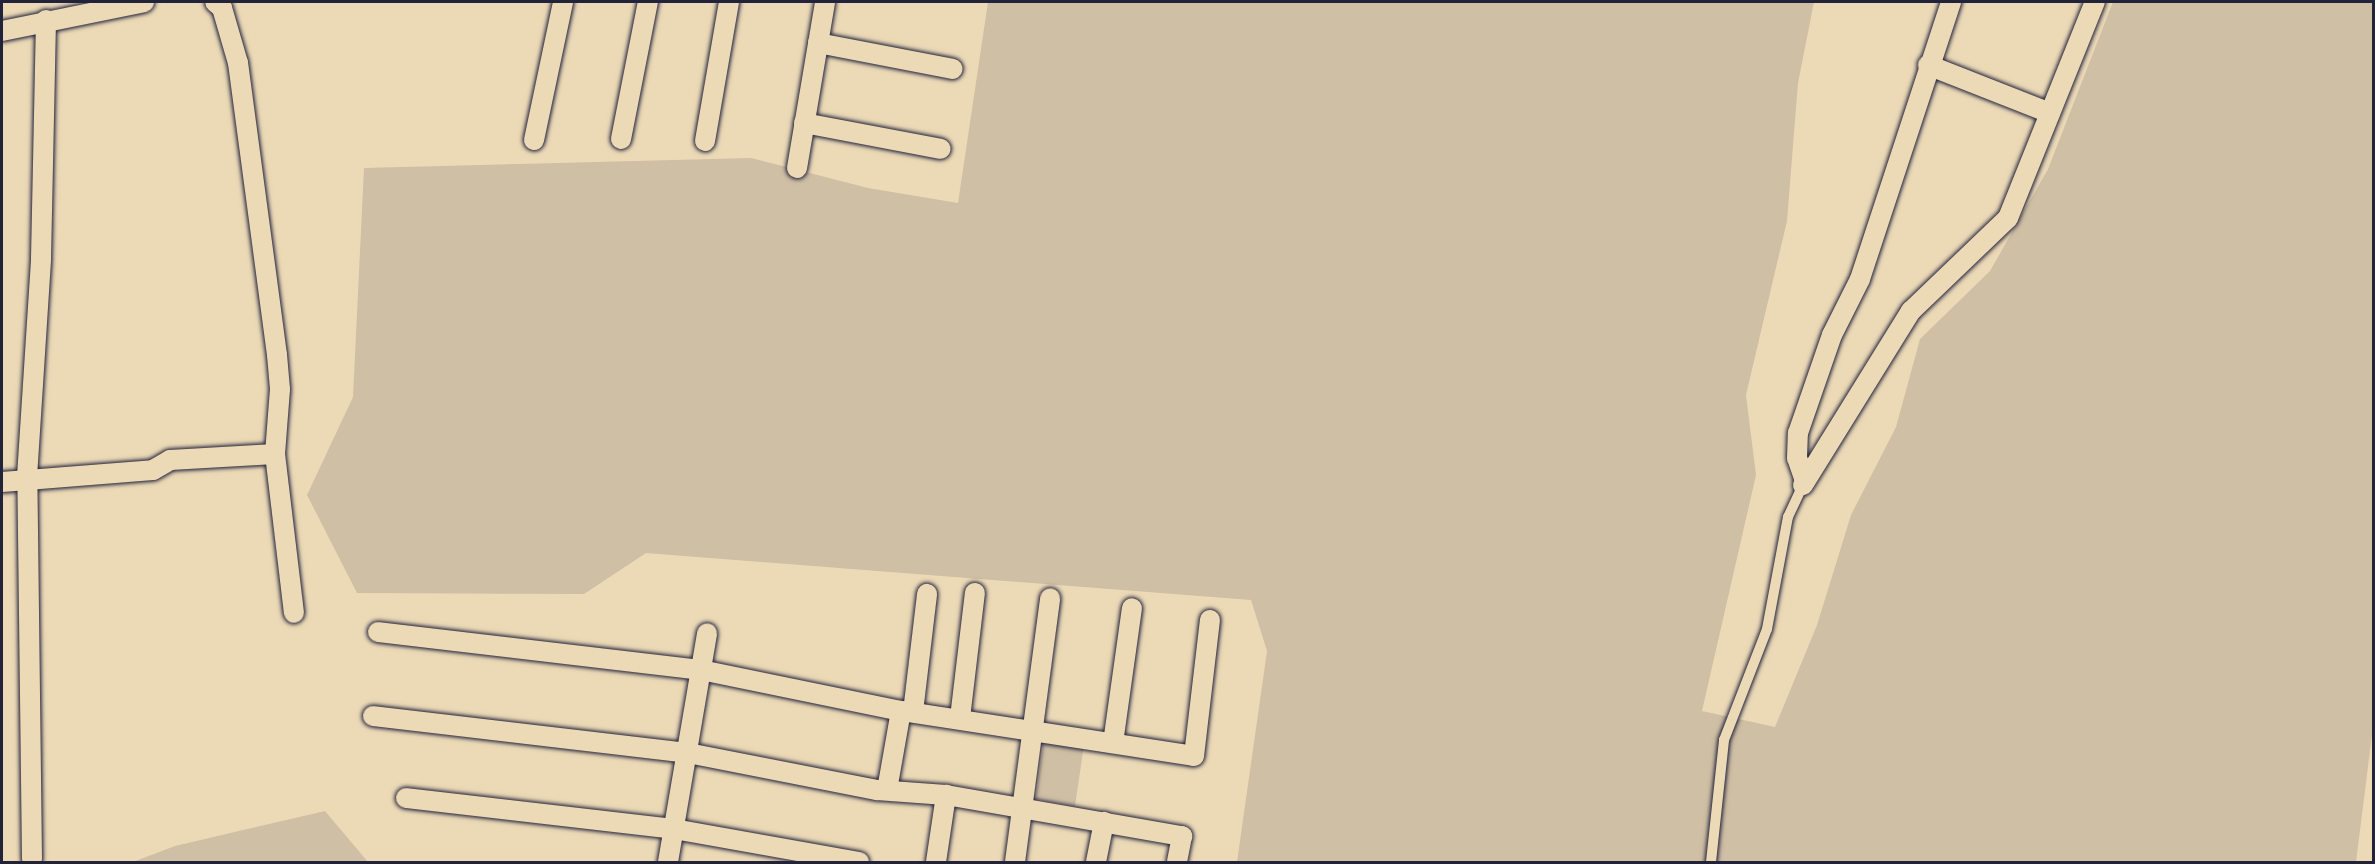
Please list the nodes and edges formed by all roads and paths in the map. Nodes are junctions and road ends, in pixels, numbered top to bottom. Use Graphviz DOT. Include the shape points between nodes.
graph roads {
  1 [pos="144,2"];
  2 [pos="215,2"];
  3 [pos="563,2"];
  4 [pos="648,2"];
  5 [pos="729,2"];
  6 [pos="825,2"];
  7 [pos="1951,2"];
  8 [pos="2095,2"];
  9 [pos="74,7"];
  10 [pos="46,20"];
  11 [pos="2,31"];
  12 [pos="818,43"];
  13 [pos="1928,65"];
  14 [pos="953,69"];
  15 [pos="2050,113"];
  16 [pos="804,123"];
  17 [pos="621,139"];
  18 [pos="534,140"];
  19 [pos="705,141"];
  20 [pos="941,149"];
  21 [pos="796,168"];
  22 [pos="275,454"];
  23 [pos="27,477"];
  24 [pos="2,482"];
  25 [pos="1804,483"];
  26 [pos="975,593"];
  27 [pos="927,594"];
  28 [pos="1050,598"];
  29 [pos="1132,608"];
  30 [pos="294,613"];
  31 [pos="1210,620"];
  32 [pos="378,632"];
  33 [pos="707,633"];
  34 [pos="701,670"];
  35 [pos="907,712"];
  36 [pos="373,716"];
  37 [pos="960,718"];
  38 [pos="1034,729"];
  39 [pos="1113,743"];
  40 [pos="688,753"];
  41 [pos="882,790"];
  42 [pos="946,795"];
  43 [pos="406,798"];
  44 [pos="1024,808"];
  45 [pos="1104,822"];
  46 [pos="674,829"];
  47 [pos="32,859"];
  48 [pos="668,862"];
  49 [pos="851,862"];
  50 [pos="936,862"];
  51 [pos="1014,862"];
  52 [pos="1096,862"];
  53 [pos="1177,862"];
  54 [pos="1711,862"];
  1 -- 9 [label="street"];
  2 -- 22 [label="street" via="222,8 238,63 277,355 280,389"];
  3 -- 18 [label="street"];
  4 -- 17 [label="street"];
  5 -- 19 [label="street"];
  6 -- 12 [label="street"];
  7 -- 13 [label="street"];
  8 -- 15 [label="street"];
  9 -- 10 [label="street"];
  10 -- 11 [label="street"];
  10 -- 23 [label="street" via="41,259"];
  12 -- 14 [label="street"];
  12 -- 16 [label="street"];
  13 -- 15 [label="street"];
  13 -- 25 [label="street" via="1860,279 1833,335 1798,433 1797,458"];
  15 -- 25 [label="street" via="2008,218 1911,311"];
  16 -- 20 [label="street"];
  16 -- 21 [label="street"];
  22 -- 23 [label="street" via="170,460 153,470"];
  22 -- 30 [label="street"];
  23 -- 24 [label="street"];
  23 -- 47 [label="street"];
  25 -- 54 [label="lane" via="1788,517 1767,629 1724,740"];
  26 -- 37 [label="street"];
  27 -- 35 [label="street"];
  28 -- 38 [label="street"];
  29 -- 39 [label="street"];
  31 -- 39 [label="street" via="1194,756"];
  32 -- 34 [label="street"];
  33 -- 34 [label="street"];
  34 -- 35 [label="street"];
  34 -- 40 [label="street"];
  35 -- 37 [label="street"];
  35 -- 41 [label="street"];
  36 -- 40 [label="street"];
  37 -- 38 [label="street"];
  38 -- 39 [label="street"];
  38 -- 44 [label="street"];
  40 -- 41 [label="street"];
  40 -- 46 [label="street"];
  41 -- 42 [label="street"];
  42 -- 44 [label="street"];
  42 -- 50 [label="street"];
  43 -- 46 [label="street"];
  44 -- 45 [label="street"];
  44 -- 51 [label="street"];
  45 -- 52 [label="street"];
  45 -- 53 [label="street" via="1182,836"];
  46 -- 48 [label="street"];
  46 -- 49 [label="street"];
}
